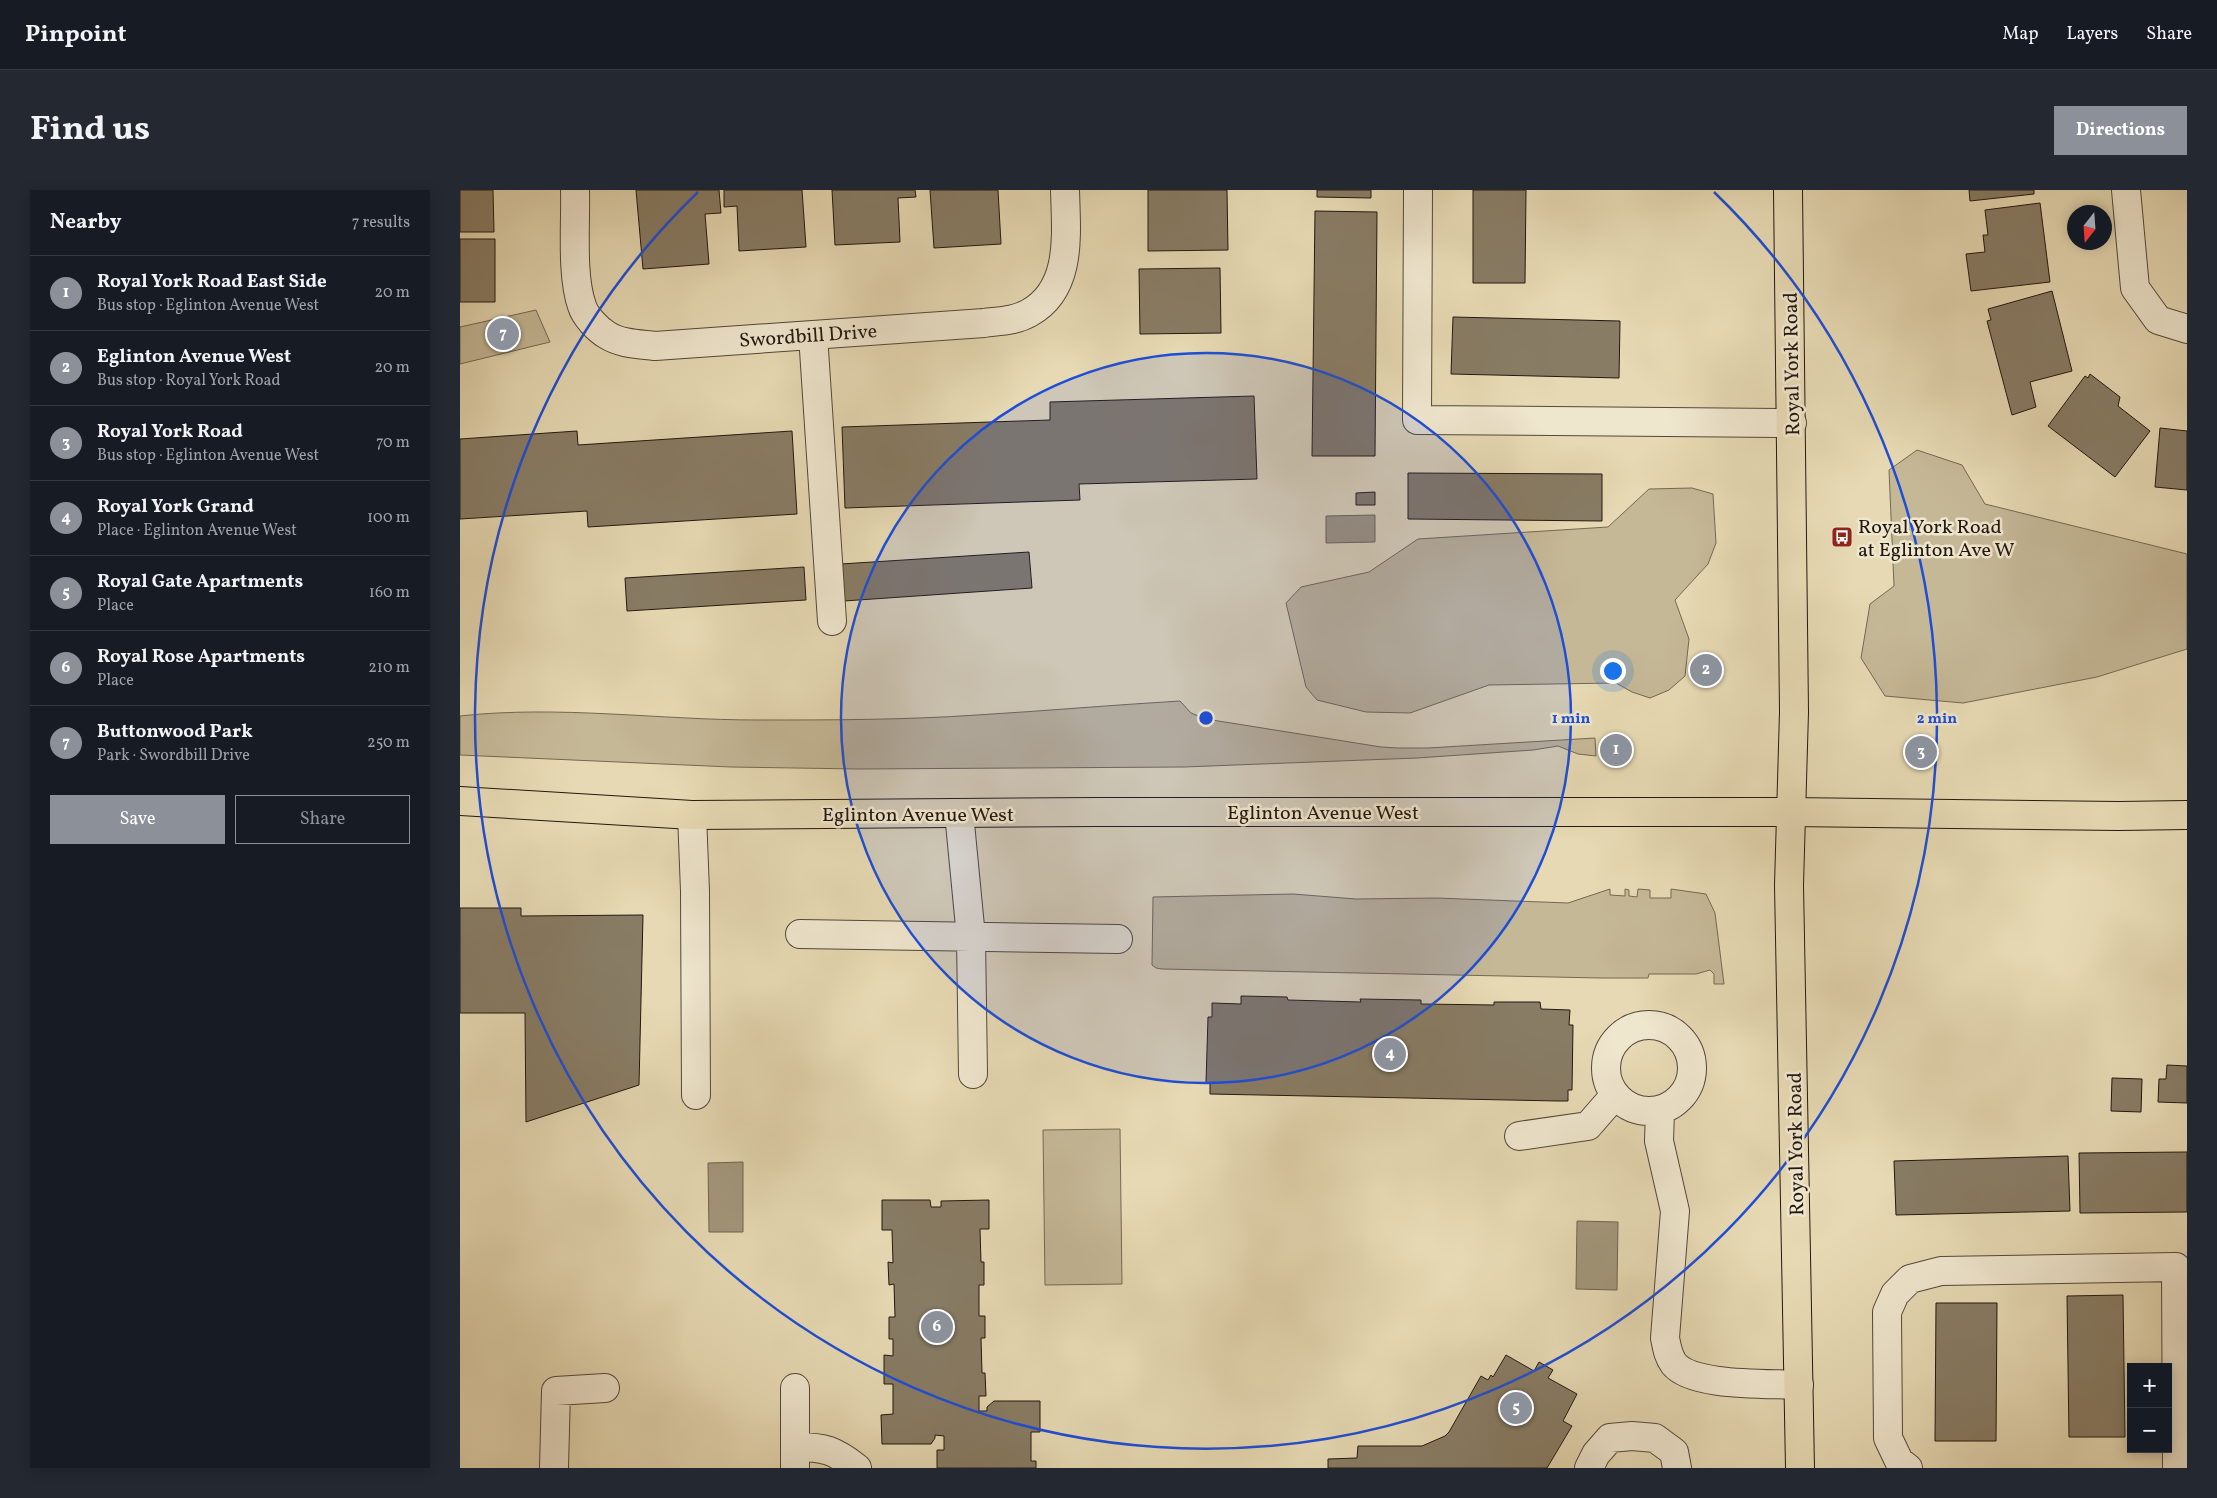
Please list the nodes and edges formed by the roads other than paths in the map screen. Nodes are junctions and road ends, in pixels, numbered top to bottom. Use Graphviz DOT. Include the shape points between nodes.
graph roads {
  1 [pos="576,190"];
  2 [pos="1065,190"];
  3 [pos="1418,190"];
  4 [pos="1788,190"];
  5 [pos="2126,190"];
  6 [pos="2187,329"];
  7 [pos="813,335"];
  8 [pos="1792,423"];
  9 [pos="832,622"];
  10 [pos="460,801"];
  11 [pos="1791,812"];
  12 [pos="959,813"];
  13 [pos="2187,814"];
  14 [pos="692,815"];
  15 [pos="800,934"];
  16 [pos="970,937"];
  17 [pos="1118,939"];
  18 [pos="973,1074"];
  19 [pos="696,1095"];
  20 [pos="1615,1095"];
  21 [pos="1660,1111"];
  22 [pos="1519,1136"];
  23 [pos="1799,1385"];
  24 [pos="605,1388"];
  25 [pos="795,1388"];
  26 [pos="795,1458"];
  27 [pos="554,1468"];
  28 [pos="857,1468"];
  29 [pos="1589,1468"];
  30 [pos="1677,1468"];
  31 [pos="1800,1468"];
  32 [pos="1908,1468"];
  33 [pos="2177,1468"];
  1 -- 7 [label="street, Swordbill Drive" via="578,291 582,308 606,335 626,343 655,346"];
  2 -- 7 [label="street, Swordbill Drive" via="1065,253 1060,279 1046,301 1028,314 984,323"];
  3 -- 8 [label="street" via="1417,420"];
  4 -- 8 [label="main road, Royal York Road"];
  5 -- 6 [label="street" via="2135,288 2158,320"];
  7 -- 9 [label="street"];
  8 -- 11 [label="main road, Royal York Road" via="1794,712"];
  10 -- 14 [label="main road, Eglinton Avenue West"];
  11 -- 12 [label="main road, Eglinton Avenue West"];
  11 -- 13 [label="main road, Eglinton Avenue West"];
  11 -- 23 [label="main road, Royal York Road" via="1789,884"];
  12 -- 14 [label="main road, Eglinton Avenue West"];
  12 -- 16 [label="street"];
  14 -- 19 [label="street" via="696,891"];
  15 -- 16 [label="street"];
  16 -- 17 [label="street"];
  16 -- 18 [label="street"];
  20 -- 21 [label="street" via="1635,1110"];
  20 -- 21 [label="street" via="1605,1072 1610,1048 1615,1042 1627,1030 1651,1024 1675,1032 1690,1051 1693,1076 1682,1098"];
  20 -- 22 [label="street" via="1588,1126"];
  21 -- 23 [label="street" via="1659,1141 1675,1212 1665,1338 1668,1352 1675,1365 1690,1375 1707,1380"];
  23 -- 31 [label="main road, Royal York Road"];
  24 -- 27 [label="street" via="556,1391"];
  25 -- 26 [label="street"];
  26 -- 28 [label="street" via="816,1447 837,1453"];
  29 -- 30 [label="street" via="1610,1438 1632,1436 1654,1438 1674,1452"];
  32 -- 33 [label="street" via="1899,1461 1888,1438 1887,1312 1895,1294 1910,1279 1941,1271 2176,1267"];
}
